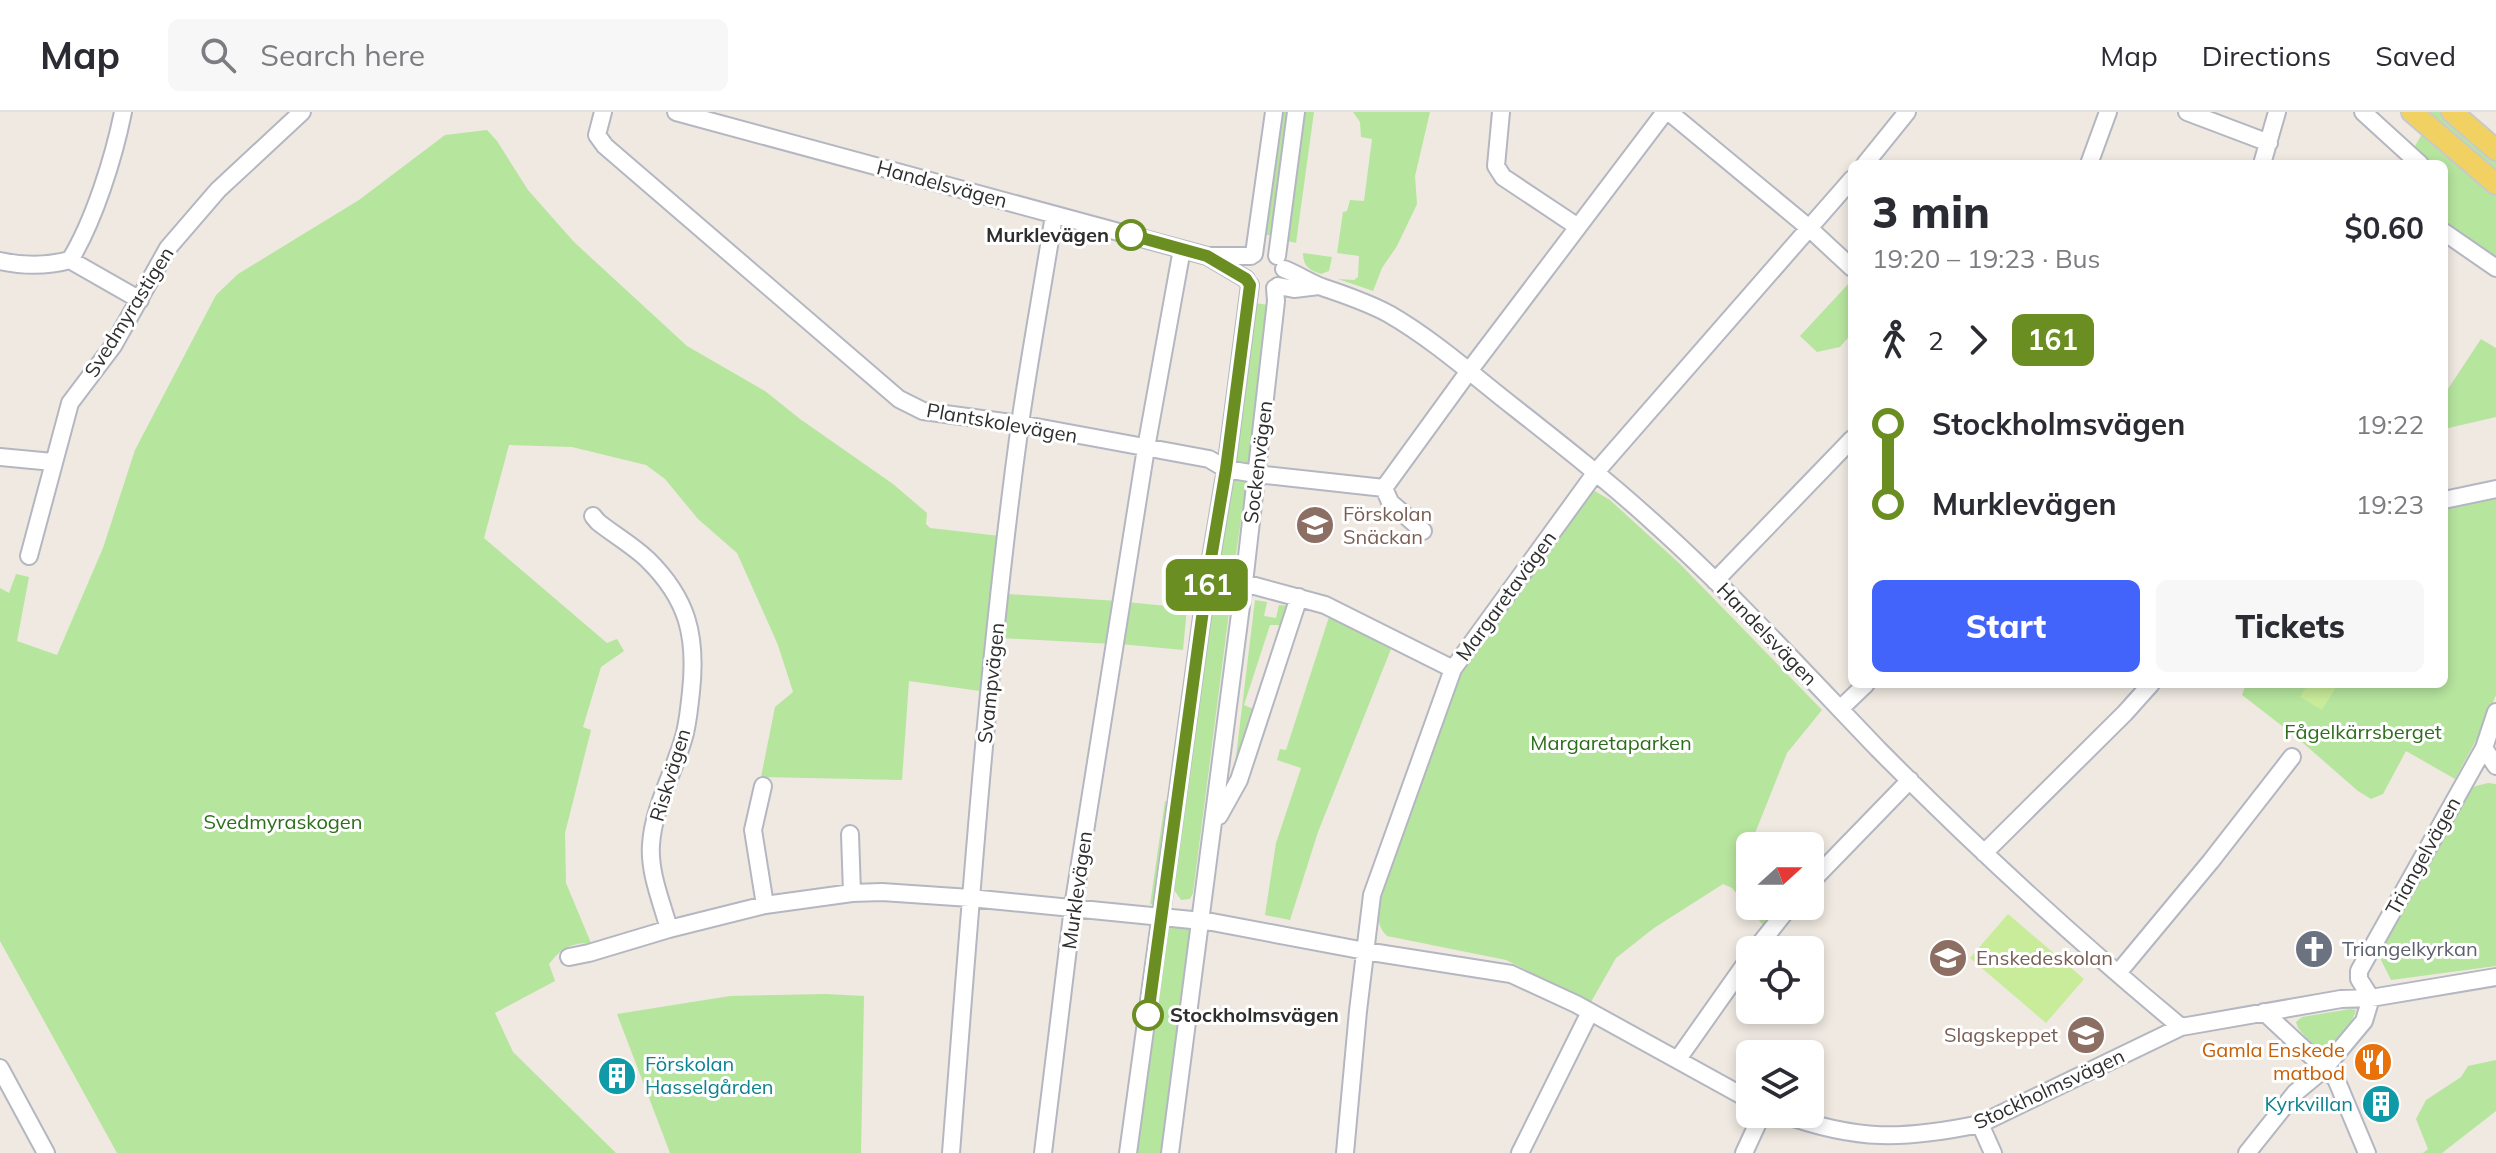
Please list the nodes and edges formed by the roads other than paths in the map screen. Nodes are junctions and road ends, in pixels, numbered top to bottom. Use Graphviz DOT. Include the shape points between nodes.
graph roads {
  1 [pos="123,112"];
  2 [pos="302,112"];
  3 [pos="603,112"];
  4 [pos="676,112"];
  5 [pos="1274,112"];
  6 [pos="1296,112"];
  7 [pos="1501,112"];
  8 [pos="1667,112"];
  9 [pos="1907,112"];
  10 [pos="2108,112"];
  11 [pos="2187,112"];
  12 [pos="2277,112"];
  13 [pos="2363,112"];
  14 [pos="2412,112"];
  15 [pos="2462,115"];
  16 [pos="2269,143"];
  17 [pos="2496,150"];
  18 [pos="1868,160"];
  19 [pos="2090,160"];
  20 [pos="2263,160"];
  21 [pos="2416,160"];
  22 [pos="1848,184"];
  23 [pos="2496,184"];
  24 [pos="1054,215"];
  25 [pos="1578,227"];
  26 [pos="1809,228"];
  27 [pos="2448,235"];
  28 [pos="1182,249"];
  29 [pos="1252,255"];
  30 [pos="1207,256"];
  31 [pos="70,260"];
  32 [pos="0,261"];
  33 [pos="1281,262"];
  34 [pos="1848,264"];
  35 [pos="2496,268"];
  36 [pos="1248,282"];
  37 [pos="1319,286"];
  38 [pos="1277,287"];
  39 [pos="140,300"];
  40 [pos="1469,371"];
  41 [pos="1020,424"];
  42 [pos="1848,443"];
  43 [pos="1146,448"];
  44 [pos="0,457"];
  45 [pos="53,462"];
  46 [pos="1226,469"];
  47 [pos="1596,472"];
  48 [pos="1256,474"];
  49 [pos="1384,488"];
  50 [pos="2496,489"];
  51 [pos="2448,499"];
  52 [pos="593,516"];
  53 [pos="1423,531"];
  54 [pos="29,556"];
  55 [pos="1715,581"];
  56 [pos="1244,583"];
  57 [pos="1299,597"];
  58 [pos="1453,669"];
  59 [pos="1862,688"];
  60 [pos="2147,688"];
  61 [pos="1840,709"];
  62 [pos="2496,712"];
  63 [pos="2484,748"];
  64 [pos="2292,757"];
  65 [pos="2496,766"];
  66 [pos="1910,780"];
  67 [pos="763,786"];
  68 [pos="1213,828"];
  69 [pos="850,834"];
  70 [pos="1984,853"];
  71 [pos="1824,869"];
  72 [pos="852,893"];
  73 [pos="970,898"];
  74 [pos="765,905"];
  75 [pos="1073,907"];
  76 [pos="1162,917"];
  77 [pos="1779,920"];
  78 [pos="1200,921"];
  79 [pos="669,929"];
  80 [pos="1766,936"];
  81 [pos="1365,951"];
  82 [pos="569,957"];
  83 [pos="2118,973"];
  84 [pos="1736,977"];
  85 [pos="2496,977"];
  86 [pos="2371,998"];
  87 [pos="1590,1012"];
  88 [pos="2264,1012"];
  89 [pos="2181,1027"];
  90 [pos="1678,1059"];
  91 [pos="0,1068"];
  92 [pos="2324,1069"];
  93 [pos="1736,1092"];
  94 [pos="1980,1124"];
  95 [pos="1824,1127"];
  96 [pos="1756,1128"];
  97 [pos="46,1153"];
  98 [pos="951,1153"];
  99 [pos="1043,1153"];
  100 [pos="1128,1153"];
  101 [pos="1170,1153"];
  102 [pos="1345,1153"];
  103 [pos="1520,1153"];
  104 [pos="1744,1153"];
  105 [pos="1993,1153"];
  106 [pos="2247,1153"];
  107 [pos="2367,1153"];
  1 -- 31 [label="street" via="100,193"];
  2 -- 39 [label="street, Svedmyrastigen" via="191,220 168,248"];
  3 -- 41 [label="street, Plantskolevägen" via="597,135 605,146 899,399 923,411"];
  4 -- 24 [label="street, Handelsvägen"];
  5 -- 29 [label="street, Sockenvägen"];
  6 -- 33 [label="street, Sockenvägen"];
  7 -- 25 [label="street" via="1496,166 1503,177"];
  8 -- 25 [label="street"];
  8 -- 26 [label="street"];
  9 -- 18 [label="street"];
  10 -- 19 [label="street"];
  11 -- 16 [label="street"];
  12 -- 16 [label="street"];
  13 -- 21 [label="street"];
  14 -- 23 [label="main road"];
  15 -- 17 [label="main road"];
  16 -- 20 [label="street"];
  22 -- 26 [label="street, Margaretavägen"];
  24 -- 28 [label="street, Handelsvägen"];
  24 -- 41 [label="street, Svampvägen"];
  25 -- 40 [label="street"];
  26 -- 34 [label="street"];
  26 -- 47 [label="street, Margaretavägen"];
  27 -- 35 [label="street"];
  28 -- 30 [label="street, Handelsvägen"];
  28 -- 43 [label="street, Murklevägen"];
  29 -- 30 [label="street, Handelsvägen"];
  29 -- 33 [label="street" via="1266,251"];
  29 -- 36 [label="street, Sockenvägen" via="1246,263"];
  30 -- 36 [label="street, Handelsvägen"];
  31 -- 32 [label="street"];
  31 -- 39 [label="street"];
  33 -- 37 [label="street, Handelsvägen"];
  33 -- 38 [label="street, Sockenvägen" via="1284,275"];
  36 -- 38 [label="street" via="1265,291"];
  36 -- 46 [label="street, Sockenvägen"];
  37 -- 38 [label="street, Handelsvägen"];
  37 -- 40 [label="street, Handelsvägen" via="1390,315"];
  38 -- 48 [label="street, Sockenvägen"];
  39 -- 45 [label="street, Svedmyrastigen" via="70,403"];
  40 -- 47 [label="street, Handelsvägen"];
  40 -- 49 [label="street"];
  41 -- 43 [label="street, Plantskolevägen"];
  41 -- 73 [label="street, Svampvägen"];
  42 -- 55 [label="street"];
  43 -- 46 [label="street, Plantskolevägen" via="1209,459"];
  43 -- 75 [label="street, Murklevägen"];
  44 -- 45 [label="street"];
  45 -- 54 [label="street, Svedmyrastigen"];
  46 -- 48 [label="street, Plantskolevägen"];
  46 -- 76 [label="street, Sockenvägen"];
  47 -- 55 [label="street, Handelsvägen"];
  47 -- 58 [label="street, Margaretavägen"];
  48 -- 49 [label="street, Plantskolevägen"];
  48 -- 56 [label="street, Sockenvägen"];
  49 -- 53 [label="street" via="1390,502"];
  50 -- 51 [label="street"];
  52 -- 79 [label="street, Riskvägen" via="660,574 692,635 684,739 650,846"];
  55 -- 61 [label="street, Handelsvägen"];
  56 -- 57 [label="street"];
  56 -- 68 [label="street, Sockenvägen"];
  57 -- 58 [label="street"];
  57 -- 68 [label="street, Sockenvägen" via="1239,780"];
  58 -- 81 [label="street, Margaretavägen" via="1372,895"];
  59 -- 61 [label="street"];
  60 -- 70 [label="street"];
  61 -- 66 [label="street, Handelsvägen"];
  62 -- 63 [label="street, Triangelvägen"];
  63 -- 65 [label="street"];
  63 -- 86 [label="street, Triangelvägen" via="2359,971"];
  64 -- 83 [label="street"];
  66 -- 70 [label="street, Handelsvägen"];
  66 -- 71 [label="street"];
  67 -- 74 [label="street" via="753,830"];
  68 -- 78 [label="street, Sockenvägen"];
  69 -- 72 [label="street"];
  70 -- 83 [label="street, Handelsvägen"];
  72 -- 73 [label="street"];
  72 -- 74 [label="street"];
  73 -- 75 [label="street"];
  73 -- 98 [label="street, Svampvägen"];
  74 -- 79 [label="street"];
  75 -- 76 [label="street"];
  75 -- 99 [label="street, Murklevägen"];
  76 -- 78 [label="street"];
  76 -- 100 [label="street, Sockenvägen"];
  77 -- 80 [label="street"];
  78 -- 81 [label="street"];
  78 -- 101 [label="street, Sockenvägen"];
  79 -- 82 [label="street"];
  81 -- 87 [label="street" via="1511,974"];
  81 -- 102 [label="street, Margaretavägen"];
  83 -- 89 [label="street, Handelsvägen"];
  84 -- 90 [label="street"];
  85 -- 86 [label="street, Stockholmsvägen"];
  86 -- 88 [label="street, Stockholmsvägen"];
  86 -- 92 [label="street" via="2364,1021"];
  87 -- 90 [label="street"];
  87 -- 103 [label="street"];
  88 -- 89 [label="street, Stockholmsvägen"];
  88 -- 92 [label="street"];
  89 -- 94 [label="street, Stockholmsvägen"];
  90 -- 93 [label="street"];
  91 -- 97 [label="street"];
  92 -- 106 [label="street" via="2295,1093"];
  92 -- 107 [label="street" via="2336,1079"];
  94 -- 95 [label="street, Stockholmsvägen" via="1892,1136"];
  94 -- 105 [label="street"];
  96 -- 104 [label="street"];
}
